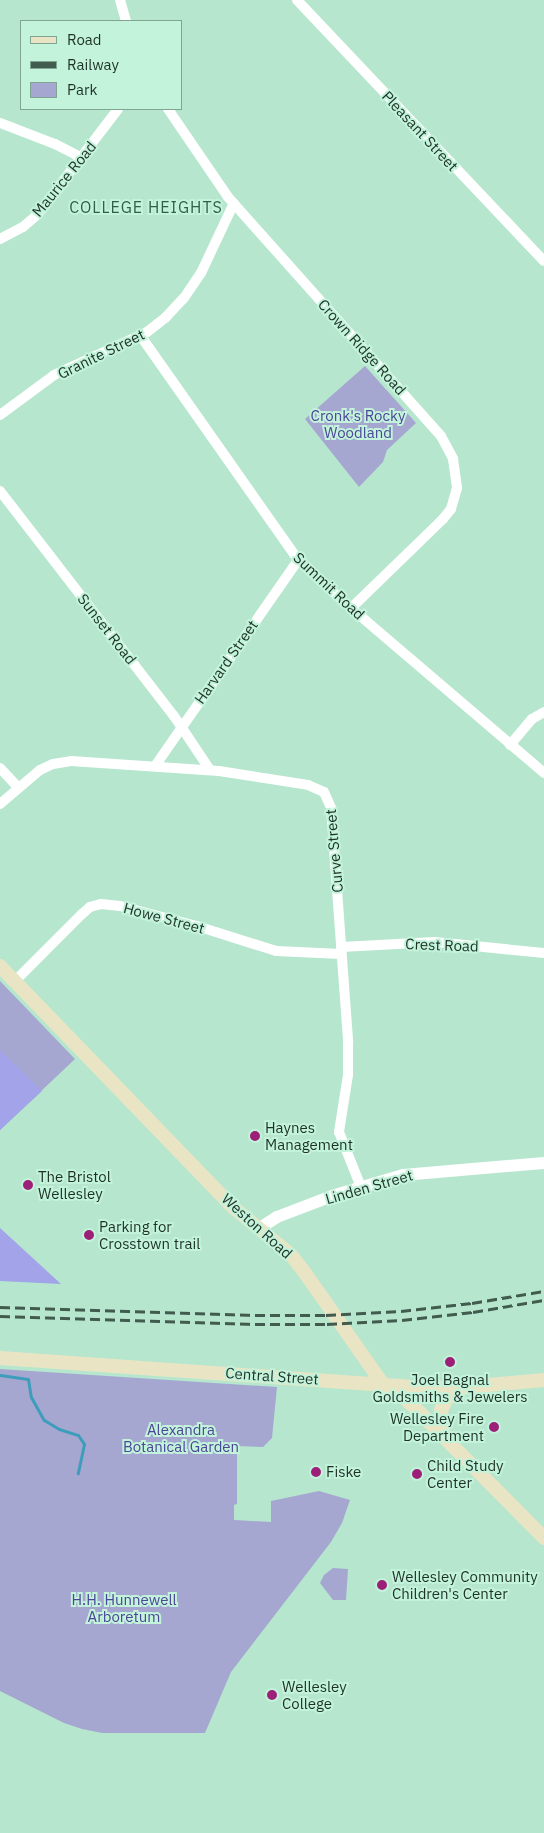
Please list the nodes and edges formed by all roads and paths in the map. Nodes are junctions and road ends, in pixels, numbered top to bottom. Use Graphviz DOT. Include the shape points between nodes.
graph roads {
  1 [pos="120,0"];
  2 [pos="297,0"];
  3 [pos="126,20"];
  4 [pos="117,110"];
  5 [pos="169,110"];
  6 [pos="0,123"];
  7 [pos="82,158"];
  8 [pos="234,203"];
  9 [pos="0,239"];
  10 [pos="544,262"];
  11 [pos="140,335"];
  12 [pos="0,415"];
  13 [pos="0,491"];
  14 [pos="298,560"];
  15 [pos="351,608"];
  16 [pos="544,712"];
  17 [pos="181,726"];
  18 [pos="510,744"];
  19 [pos="155,766"];
  20 [pos="0,768"];
  21 [pos="210,770"];
  22 [pos="544,774"];
  23 [pos="18,787"];
  24 [pos="0,804"];
  25 [pos="341,950"];
  26 [pos="544,953"];
  27 [pos="0,966"];
  28 [pos="15,982"];
  29 [pos="544,1163"];
  30 [pos="361,1187"];
  31 [pos="260,1228"];
  32 [pos="0,1358"];
  33 [pos="544,1380"];
  34 [pos="382,1383"];
  35 [pos="452,1388"];
  36 [pos="444,1437"];
  37 [pos="544,1538"];
  1 -- 3 [label="street"];
  2 -- 10 [label="street, Pleasant Street"];
  4 -- 7 [label="street, Maurice Road"];
  5 -- 8 [label="street, Crown Ridge Road"];
  6 -- 7 [label="street"];
  7 -- 9 [label="street, Maurice Road" via="37,215"];
  8 -- 11 [label="street, Granite Street" via="196,281 166,317"];
  8 -- 15 [label="street, Crown Ridge Road" via="441,436 453,459 457,488 451,509"];
  11 -- 12 [label="street, Granite Street" via="59,373"];
  11 -- 14 [label="street, Summit Road"];
  13 -- 17 [label="street, Sunset Road"];
  14 -- 15 [label="street, Summit Road"];
  14 -- 17 [label="street, Harvard Street"];
  15 -- 18 [label="street, Summit Road"];
  16 -- 18 [label="street" via="532,719"];
  17 -- 19 [label="street, Harvard Street"];
  17 -- 21 [label="street, Sunset Road"];
  18 -- 22 [label="street, Summit Road"];
  19 -- 21 [label="street, Curve Street"];
  19 -- 23 [label="street, Curve Street" via="65,762 40,770"];
  20 -- 23 [label="street"];
  21 -- 25 [label="street, Curve Street" via="312,786 327,794 332,808"];
  23 -- 24 [label="street, Curve Street"];
  25 -- 26 [label="street, Crest Road" via="435,942"];
  25 -- 28 [label="street, Howe Street" via="276,951 191,924 101,904 86,910"];
  25 -- 30 [label="street, Curve Street" via="348,1069 339,1132"];
  27 -- 28 [label="main road, Weston Road"];
  28 -- 31 [label="main road, Weston Road" via="234,1208"];
  29 -- 30 [label="street, Linden Street" via="408,1174"];
  30 -- 31 [label="street, Linden Street" via="277,1216"];
  31 -- 34 [label="main road, Weston Road" via="295,1260"];
  32 -- 34 [label="main road, Central Street"];
  33 -- 35 [label="main road, Central Street"];
  34 -- 35 [label="main road, Central Street"];
  34 -- 36 [label="main road, Weston Road" via="404,1398"];
  35 -- 36 [label="main road" via="441,1410"];
  36 -- 37 [label="main road, Weston Road"];
}
